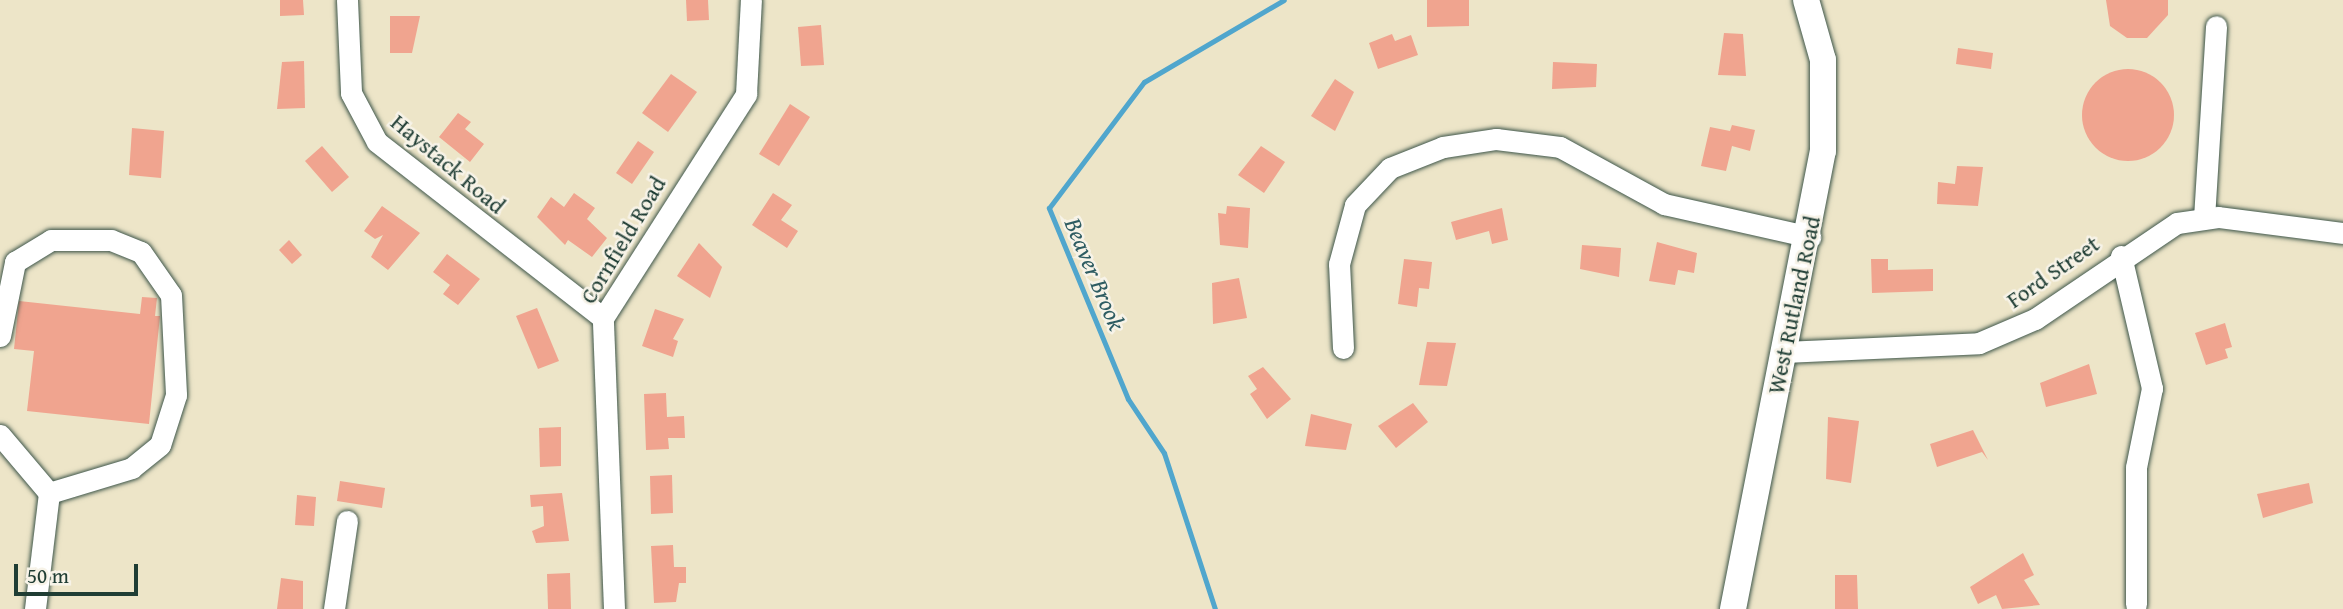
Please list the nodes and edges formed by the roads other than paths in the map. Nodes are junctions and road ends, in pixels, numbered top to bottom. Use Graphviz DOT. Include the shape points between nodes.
graph roads {
  1 [pos="347,0"];
  2 [pos="751,0"];
  3 [pos="1806,0"];
  4 [pos="2216,26"];
  5 [pos="2204,218"];
  6 [pos="2343,233"];
  7 [pos="1810,237"];
  8 [pos="2121,256"];
  9 [pos="603,318"];
  10 [pos="0,336"];
  11 [pos="1343,348"];
  12 [pos="1784,352"];
  13 [pos="0,435"];
  14 [pos="49,493"];
  15 [pos="347,521"];
  16 [pos="2136,604"];
  17 [pos="35,609"];
  18 [pos="334,609"];
  19 [pos="614,609"];
  20 [pos="1733,609"];
  1 -- 9 [label="street, Haystack Road" via="351,93 377,142"];
  2 -- 9 [label="street, Cornfield Road" via="746,94"];
  3 -- 7 [label="main road, West Rutland Road" via="1826,91"];
  4 -- 5 [label="street"];
  5 -- 6 [label="street, Ford Street"];
  5 -- 8 [label="street, Ford Street" via="2159,230"];
  7 -- 11 [label="street" via="1664,204 1560,147 1496,139 1443,146 1390,168 1355,205 1340,250"];
  7 -- 12 [label="main road, West Rutland Road"];
  8 -- 12 [label="street, Ford Street" via="2035,319 1979,343"];
  8 -- 16 [label="street" via="2152,388 2136,467"];
  9 -- 19 [label="street, Cornfield Road"];
  10 -- 14 [label="street" via="15,262 51,240 111,240 141,252 171,295 176,395 160,445 132,468"];
  12 -- 20 [label="main road, West Rutland Road"];
  13 -- 14 [label="street"];
  14 -- 17 [label="street"];
  15 -- 18 [label="street"];
}
